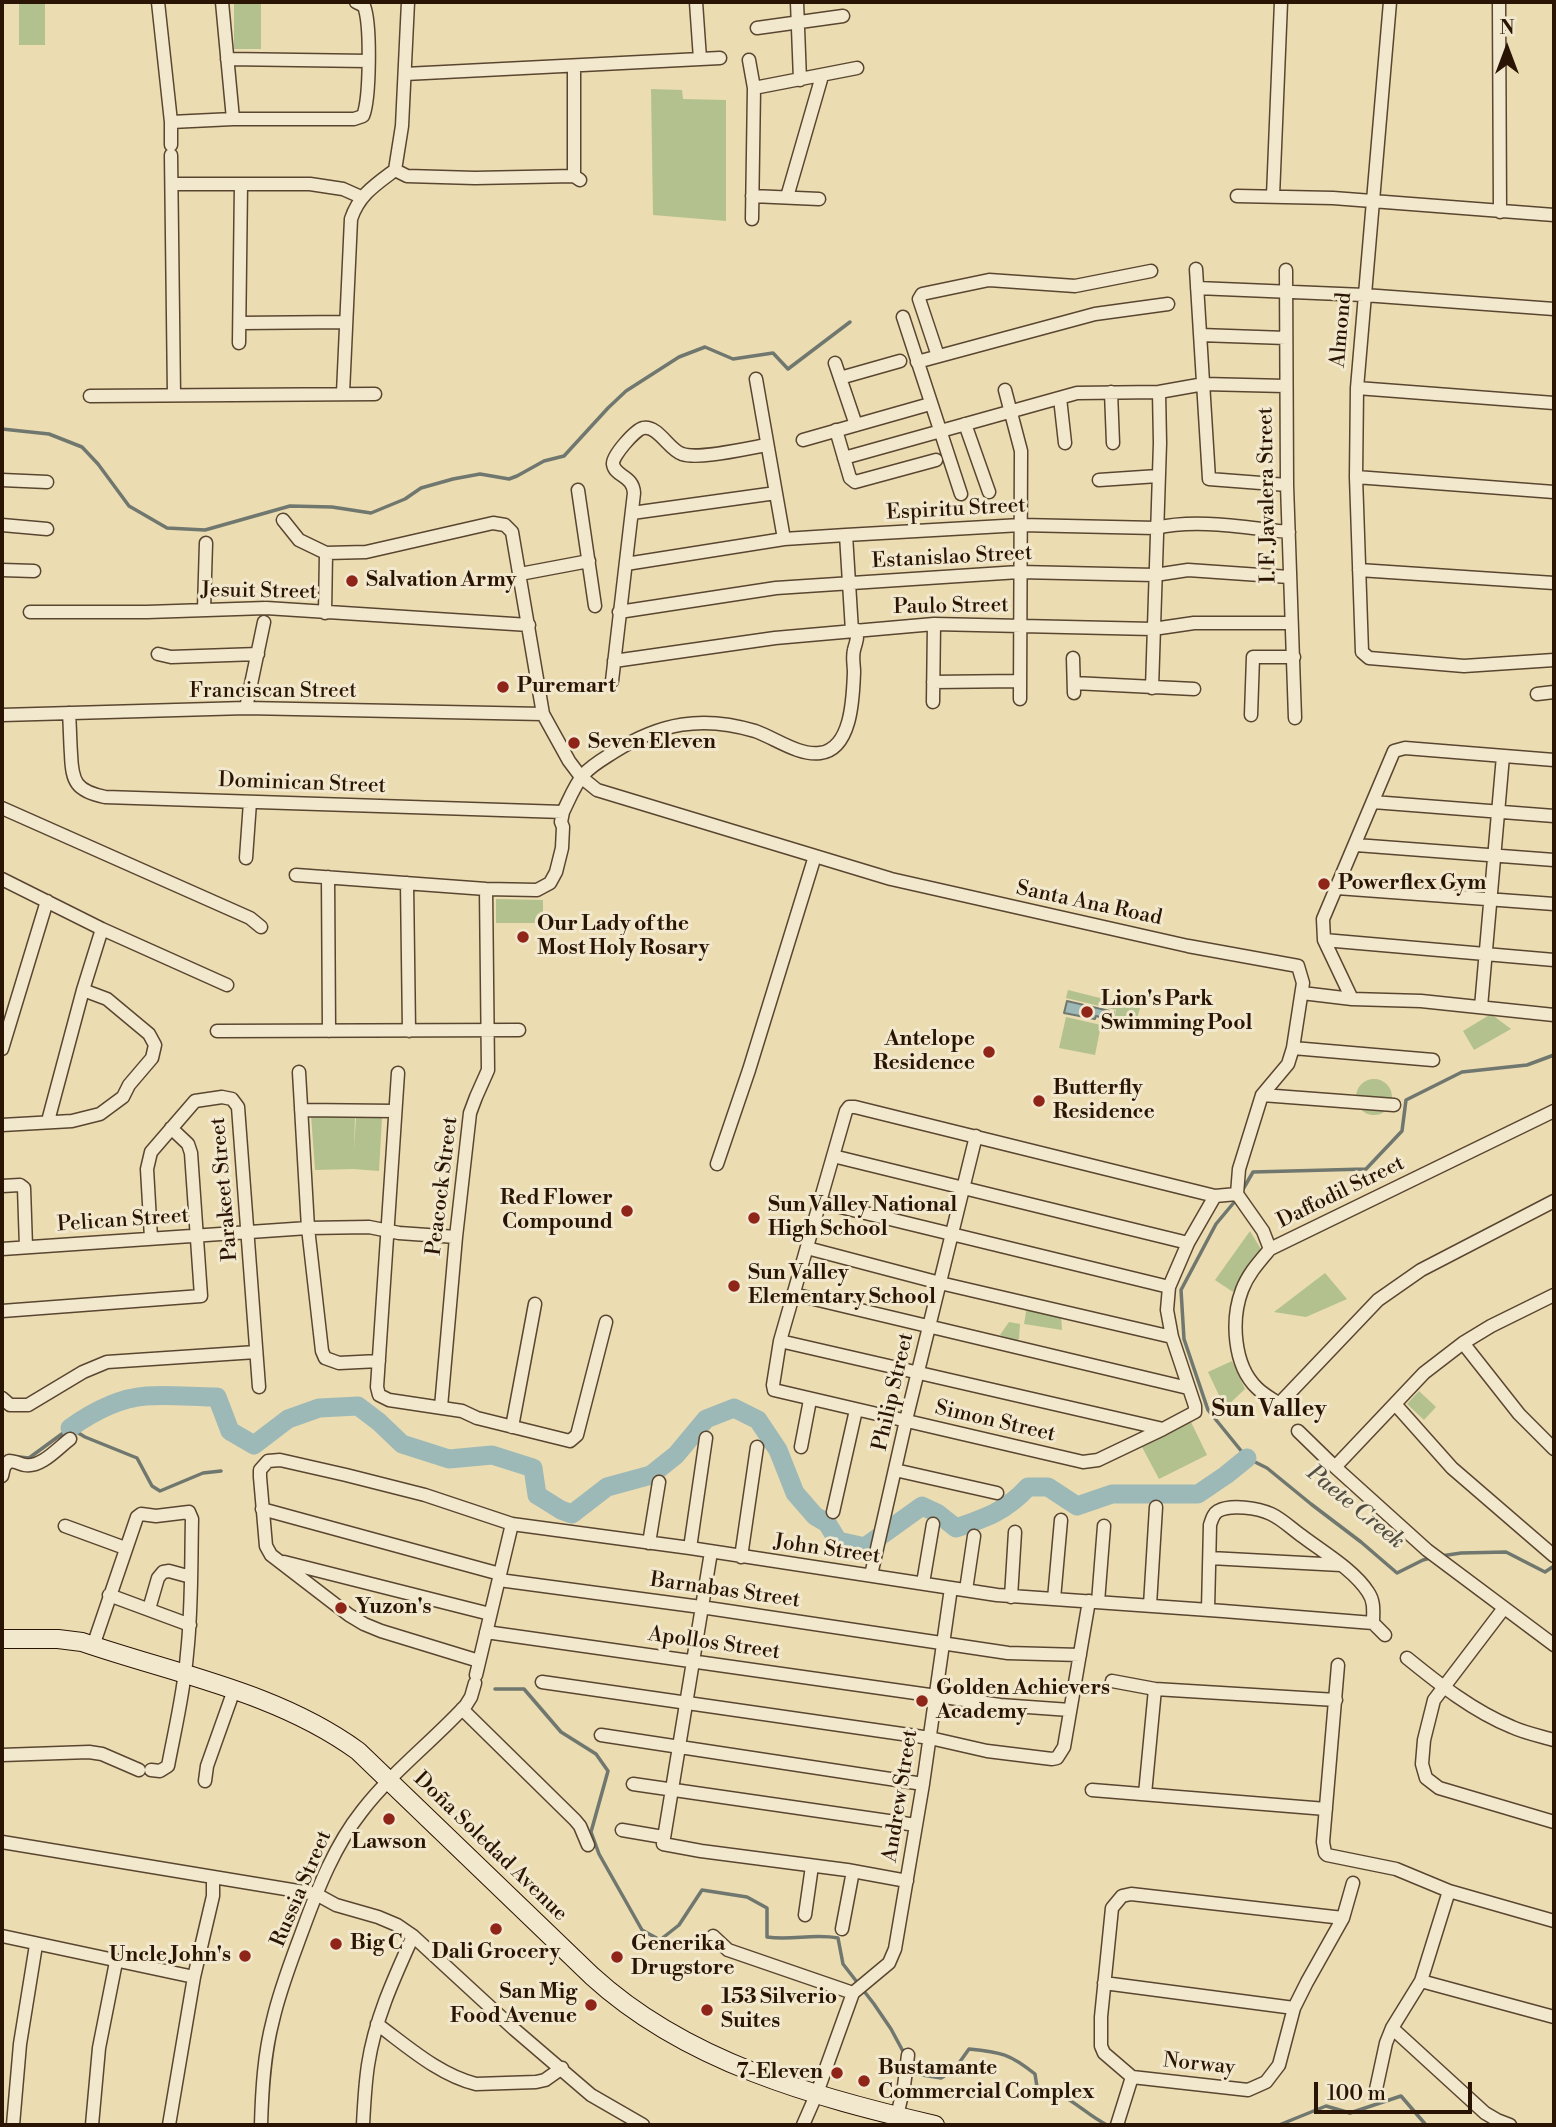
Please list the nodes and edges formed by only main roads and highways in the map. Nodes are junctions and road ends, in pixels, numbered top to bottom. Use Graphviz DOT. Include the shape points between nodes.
graph roads {
  1 [pos="2,1639"];
  2 [pos="935,2125"];
  1 -- 2 [label="main road, Doña Soledad Avenue" via="74,1640 234,1690 325,1729 358,1751 624,2003 684,2041 769,2079"];
}
